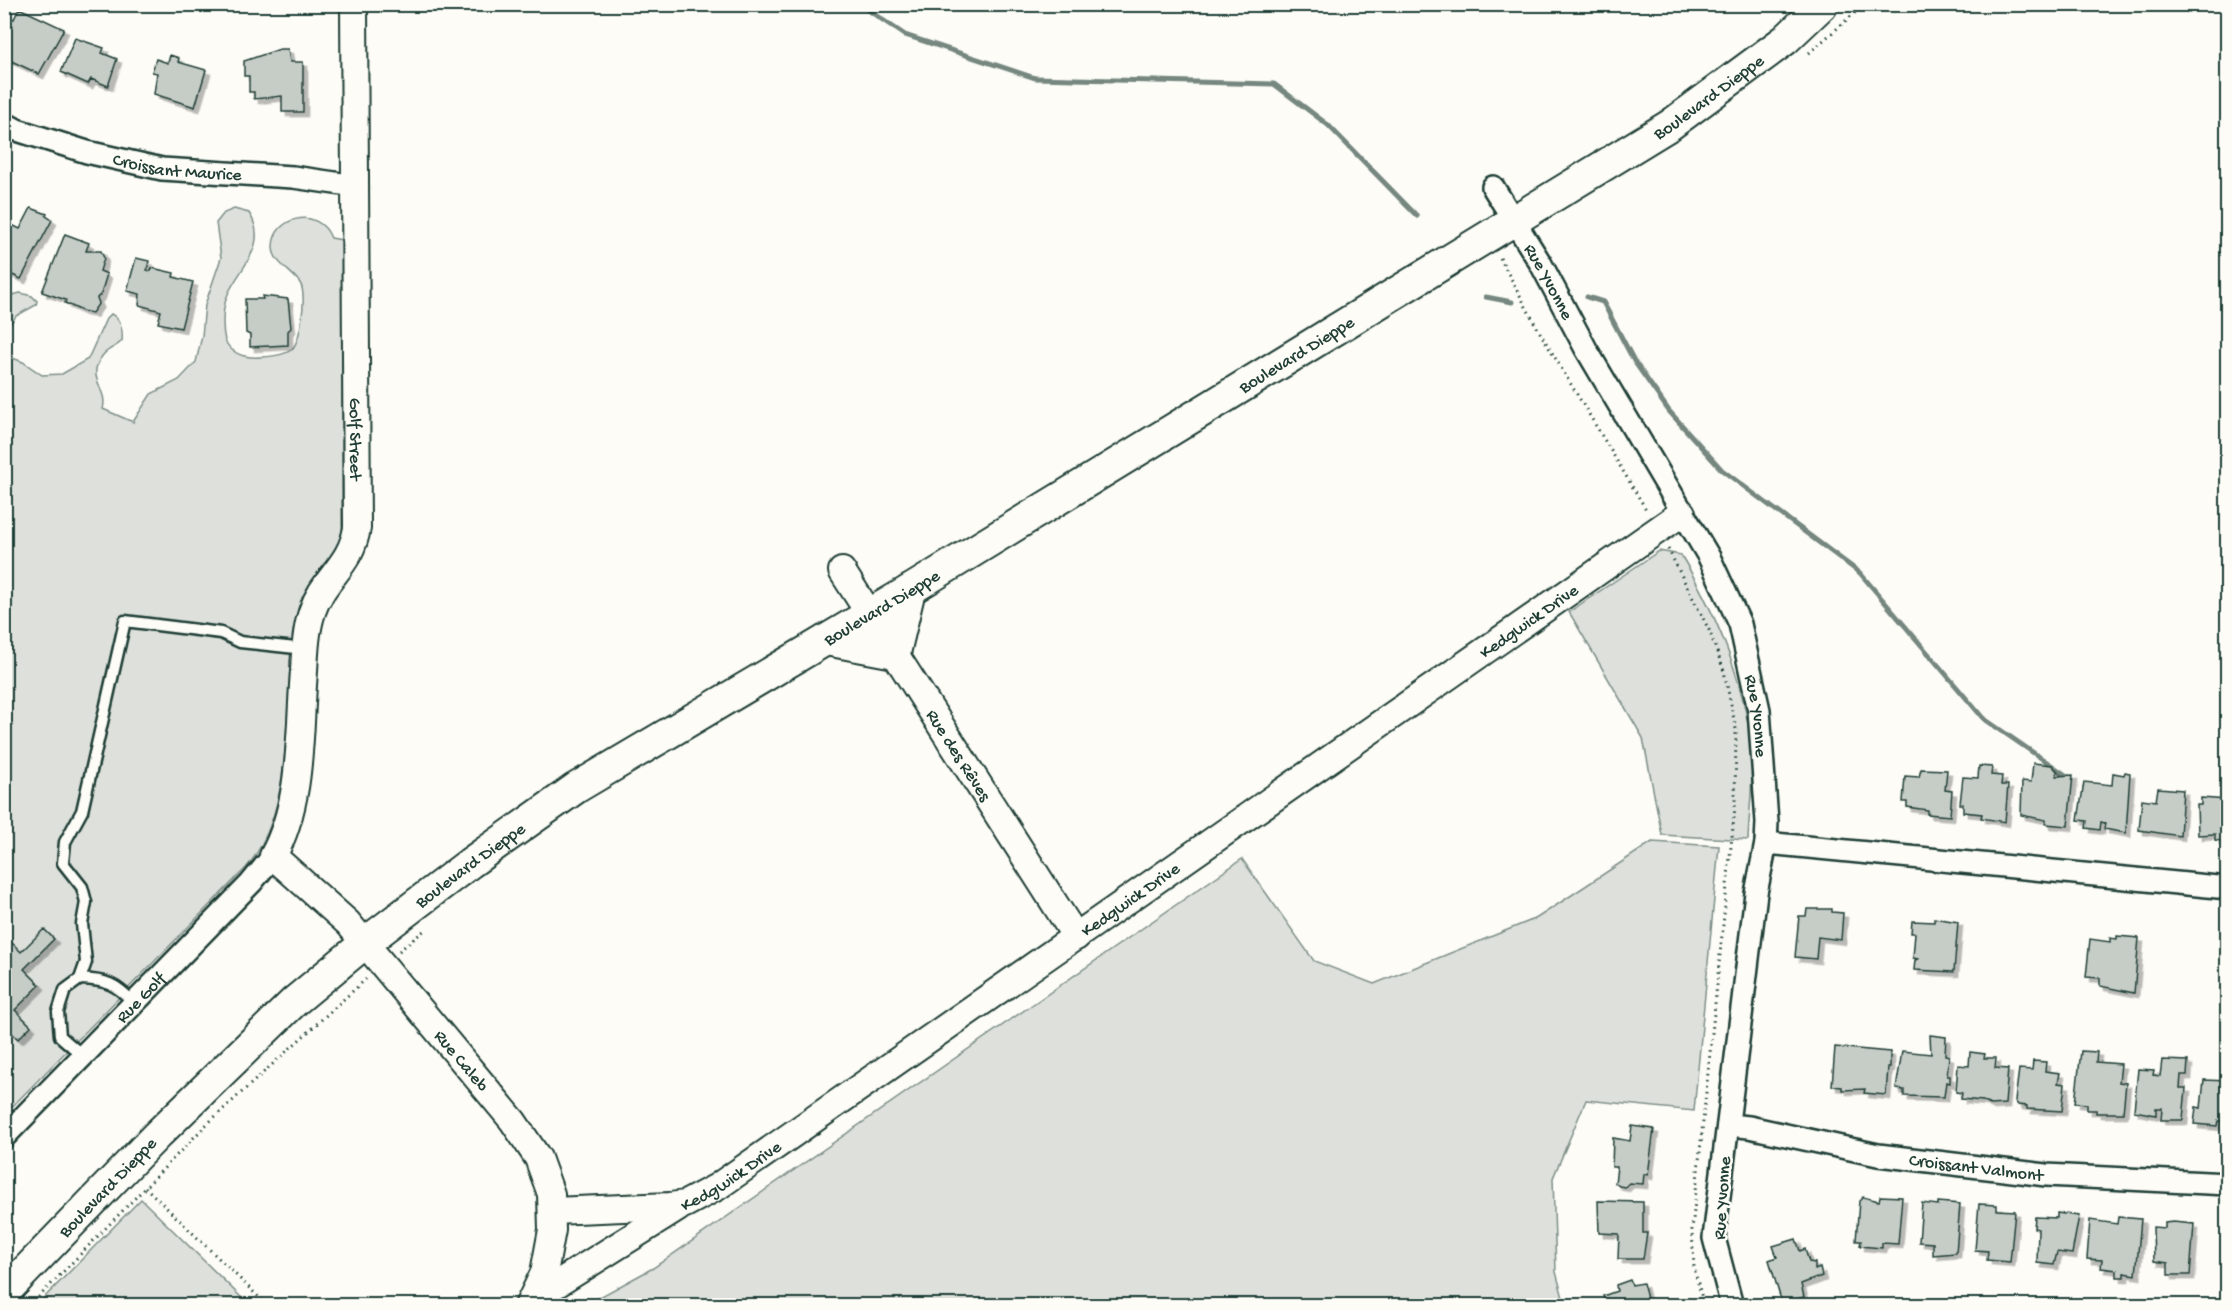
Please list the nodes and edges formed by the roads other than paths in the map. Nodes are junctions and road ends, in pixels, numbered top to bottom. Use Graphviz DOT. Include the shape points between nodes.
graph roads {
  1 [pos="354,4"];
  2 [pos="1823,4"];
  3 [pos="4,123"];
  4 [pos="356,186"];
  5 [pos="1492,188"];
  6 [pos="1515,222"];
  7 [pos="1682,513"];
  8 [pos="842,571"];
  9 [pos="910,590"];
  10 [pos="870,614"];
  11 [pos="826,640"];
  12 [pos="305,649"];
  13 [pos="895,653"];
  14 [pos="1766,843"];
  15 [pos="273,856"];
  16 [pos="2228,888"];
  17 [pos="1076,937"];
  18 [pos="365,943"];
  19 [pos="80,980"];
  20 [pos="134,1003"];
  21 [pos="82,1056"];
  22 [pos="1728,1125"];
  23 [pos="4,1137"];
  24 [pos="2228,1184"];
  25 [pos="685,1204"];
  26 [pos="553,1211"];
  27 [pos="4,1293"];
  28 [pos="531,1302"];
  29 [pos="1732,1305"];
  1 -- 4 [label="street, Golf Street"];
  2 -- 6 [label="main road, Boulevard Dieppe" via="1785,40 1670,125"];
  3 -- 4 [label="street, Croissant Maurice" via="87,152 162,169 293,177"];
  4 -- 12 [label="street, Golf Street" via="357,528 351,554 315,604"];
  5 -- 6 [label="street, Rue Yvonne"];
  6 -- 7 [label="street, Rue Yvonne"];
  6 -- 9 [label="main road, Boulevard Dieppe"];
  7 -- 14 [label="street, Rue Yvonne" via="1709,557 1740,624 1759,710"];
  7 -- 17 [label="street, Kedgwick Drive"];
  8 -- 10 [label="street, Rue des Rêves"];
  9 -- 10 [label="main road, Boulevard Dieppe"];
  9 -- 13 [label="main road"];
  10 -- 11 [label="main road, Boulevard Dieppe"];
  10 -- 13 [label="street, Rue des Rêves"];
  11 -- 13 [label="main road"];
  11 -- 18 [label="main road, Boulevard Dieppe" via="576,788"];
  12 -- 15 [label="street, Golf Street" via="295,788 287,824"];
  12 -- 19 [label="lane" via="240,642 221,633 125,621 82,812 65,842 63,863 82,887 86,902 82,924 86,962"];
  13 -- 17 [label="street, Rue des Rêves"];
  14 -- 16 [label="street"];
  14 -- 22 [label="street, Rue Yvonne" via="1756,893"];
  15 -- 18 [label="street, Rue Caleb" via="334,908"];
  15 -- 20 [label="street, Rue Golf"];
  17 -- 25 [label="street, Kedgwick Drive" via="736,1173"];
  18 -- 26 [label="street, Rue Caleb" via="526,1138 546,1178"];
  18 -- 27 [label="main road, Boulevard Dieppe" via="295,1001 157,1135"];
  19 -- 20 [label="lane" via="101,980 119,988"];
  19 -- 21 [label="lane" via="65,990 58,1012 60,1036"];
  20 -- 21 [label="street, Rue Golf"];
  21 -- 23 [label="street, Rue Golf"];
  22 -- 24 [label="street, Croissant Valmont" via="1878,1155 2046,1175"];
  22 -- 29 [label="street, Rue Yvonne" via="1714,1238"];
  25 -- 26 [label="street, Kedgwick Drive"];
  25 -- 28 [label="street"];
  26 -- 28 [label="street, Rue Caleb" via="548,1260"];
}
